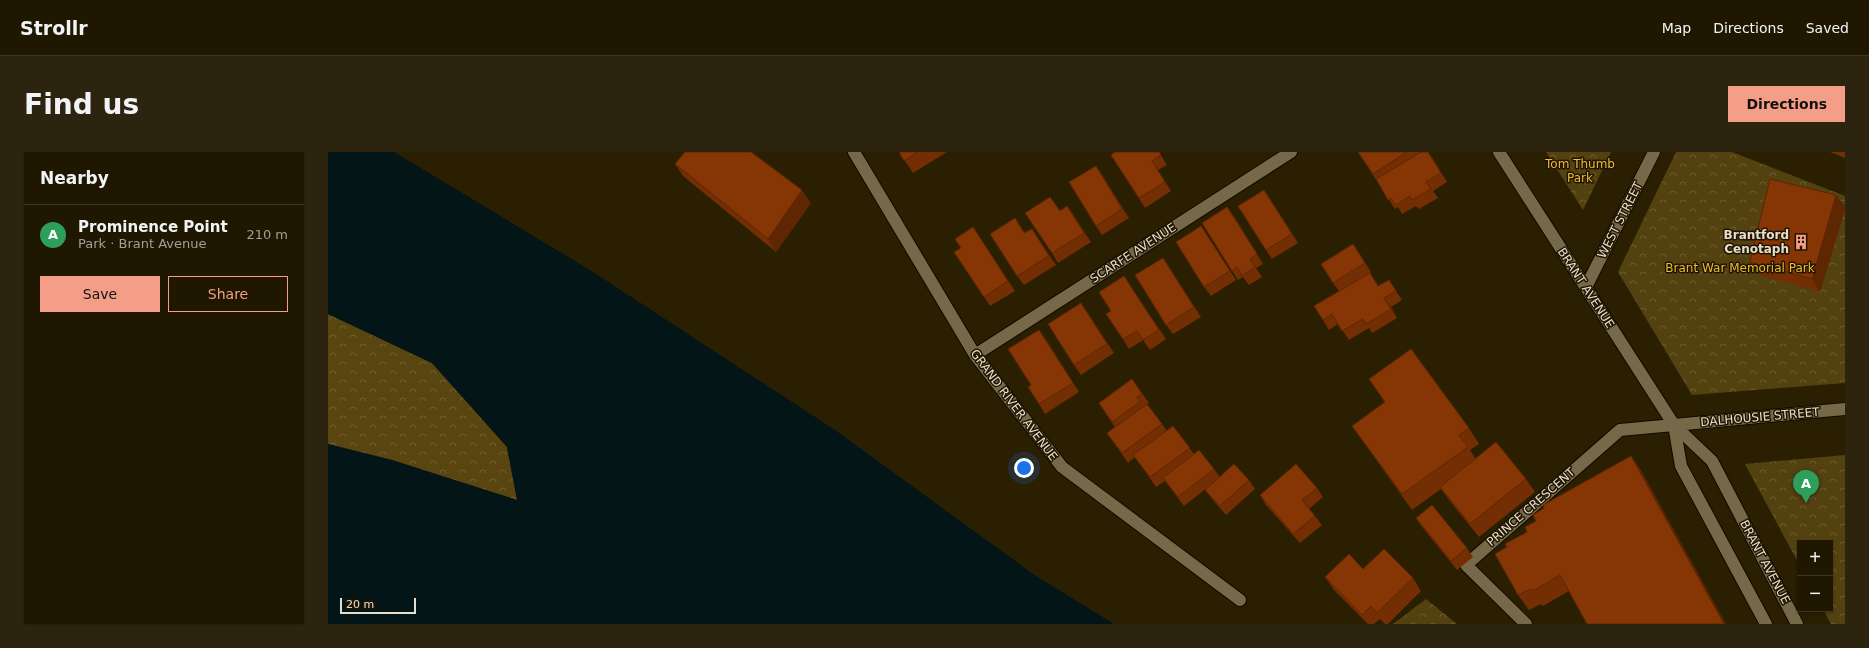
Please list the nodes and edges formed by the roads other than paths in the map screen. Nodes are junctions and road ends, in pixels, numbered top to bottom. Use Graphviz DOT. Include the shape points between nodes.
graph roads {
  1 [pos="854,152"];
  2 [pos="1291,152"];
  3 [pos="1499,152"];
  4 [pos="1654,152"];
  5 [pos="1586,287"];
  6 [pos="975,355"];
  7 [pos="1845,409"];
  8 [pos="1674,424"];
  9 [pos="1240,600"];
  10 [pos="1526,624"];
  11 [pos="1766,624"];
  12 [pos="1797,624"];
  1 -- 6 [label="street, GRAND RIVER AVENUE"];
  2 -- 6 [label="street, SCARFE AVENUE"];
  3 -- 5 [label="street, BRANT AVENUE"];
  4 -- 5 [label="street, WEST STREET"];
  5 -- 8 [label="street, BRANT AVENUE"];
  6 -- 9 [label="street, GRAND RIVER AVENUE" via="1062,467"];
  7 -- 8 [label="street, DALHOUSIE STREET"];
  8 -- 10 [label="street, PRINCE CRESCENT" via="1620,430 1466,565"];
  8 -- 11 [label="street, BRANT AVENUE" via="1681,466"];
  8 -- 12 [label="street, BRANT AVENUE" via="1712,460"];
}
